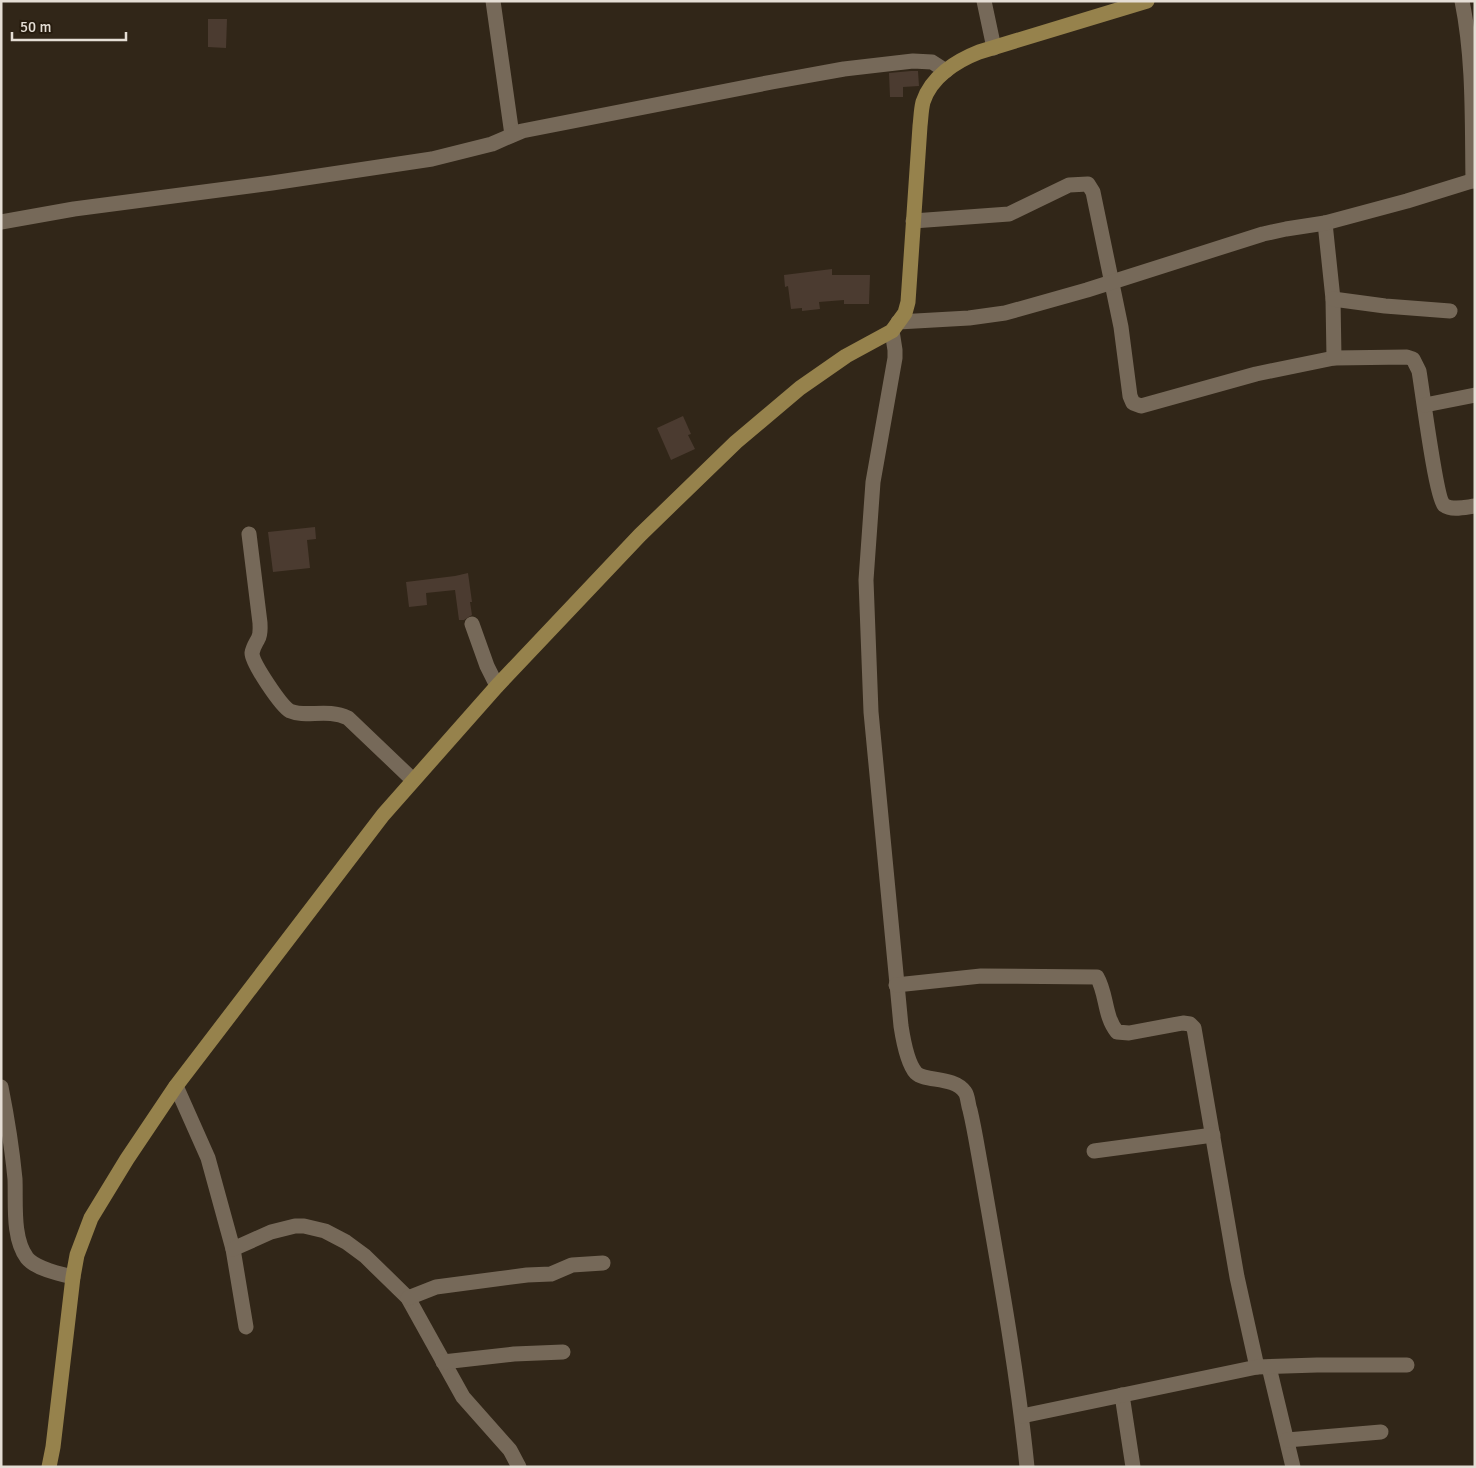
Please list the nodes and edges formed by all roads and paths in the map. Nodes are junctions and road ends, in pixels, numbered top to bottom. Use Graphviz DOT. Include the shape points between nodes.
graph roads {
  1 [pos="494,1"];
  2 [pos="984,1"];
  3 [pos="1146,1"];
  4 [pos="1462,1"];
  5 [pos="994,48"];
  6 [pos="946,71"];
  7 [pos="512,135"];
  8 [pos="1474,180"];
  9 [pos="913,221"];
  10 [pos="1,222"];
  11 [pos="1326,223"];
  12 [pos="1110,282"];
  13 [pos="1333,299"];
  14 [pos="1450,311"];
  15 [pos="895,327"];
  16 [pos="1334,358"];
  17 [pos="1475,395"];
  18 [pos="1425,405"];
  19 [pos="1475,506"];
  20 [pos="249,534"];
  21 [pos="472,624"];
  22 [pos="497,686"];
  23 [pos="413,780"];
  24 [pos="896,985"];
  25 [pos="176,1086"];
  26 [pos="1,1087"];
  27 [pos="1213,1135"];
  28 [pos="1094,1151"];
  29 [pos="233,1249"];
  30 [pos="603,1264"];
  31 [pos="73,1277"];
  32 [pos="408,1298"];
  33 [pos="246,1327"];
  34 [pos="563,1352"];
  35 [pos="443,1362"];
  36 [pos="1407,1365"];
  37 [pos="1263,1367"];
  38 [pos="1122,1395"];
  39 [pos="1022,1416"];
  40 [pos="1381,1432"];
  41 [pos="1287,1440"];
  42 [pos="49,1467"];
  43 [pos="519,1467"];
  44 [pos="1027,1467"];
  45 [pos="1133,1467"];
  46 [pos="1293,1467"];
  1 -- 7 [label="street"];
  2 -- 5 [label="street"];
  3 -- 5 [label="main road"];
  4 -- 8 [label="street" via="1471,76"];
  5 -- 6 [label="main road" via="965,57"];
  6 -- 7 [label="street" via="932,62 913,61 844,69"];
  6 -- 9 [label="main road" via="928,90 923,103"];
  7 -- 10 [label="street" via="492,144 432,160"];
  8 -- 11 [label="street"];
  9 -- 12 [label="street" via="1009,214 1069,185 1088,184 1093,192"];
  9 -- 15 [label="main road" via="908,302"];
  11 -- 12 [label="street" via="1263,234"];
  11 -- 13 [label="street"];
  12 -- 15 [label="street" via="1005,312"];
  12 -- 16 [label="street" via="1121,327 1130,396 1133,403 1141,406 1256,374"];
  13 -- 14 [label="street"];
  13 -- 16 [label="street"];
  15 -- 22 [label="main road" via="800,388 736,442 640,535"];
  15 -- 24 [label="street" via="895,350 872,482 866,580 871,712"];
  16 -- 18 [label="street" via="1400,356 1413,359 1419,370"];
  17 -- 18 [label="street"];
  18 -- 19 [label="street" via="1442,502 1455,508"];
  20 -- 23 [label="street" via="260,623 260,633 252,652 258,670 288,709 326,712 348,718"];
  21 -- 22 [label="street"];
  22 -- 23 [label="main road"];
  23 -- 25 [label="main road"];
  24 -- 27 [label="street" via="981,976 1097,977 1103,986 1110,1024 1117,1032 1129,1033 1183,1023 1194,1028"];
  24 -- 39 [label="street" via="905,1046 915,1072 947,1081 965,1092 998,1264"];
  25 -- 29 [label="street" via="208,1158"];
  25 -- 31 [label="main road" via="91,1218 77,1255"];
  26 -- 31 [label="street" via="15,1179 17,1235 28,1258 51,1273"];
  27 -- 28 [label="street"];
  27 -- 37 [label="street" via="1237,1276"];
  29 -- 32 [label="street" via="271,1232 295,1226 325,1231 365,1256"];
  29 -- 33 [label="street"];
  30 -- 32 [label="street" via="572,1265 551,1274 436,1287"];
  31 -- 42 [label="main road"];
  32 -- 35 [label="street"];
  34 -- 35 [label="street"];
  35 -- 43 [label="street" via="463,1398 510,1450"];
  36 -- 37 [label="street"];
  37 -- 38 [label="street"];
  37 -- 41 [label="street"];
  38 -- 39 [label="street"];
  38 -- 45 [label="street"];
  39 -- 44 [label="street"];
  40 -- 41 [label="street"];
  41 -- 46 [label="street"];
}
